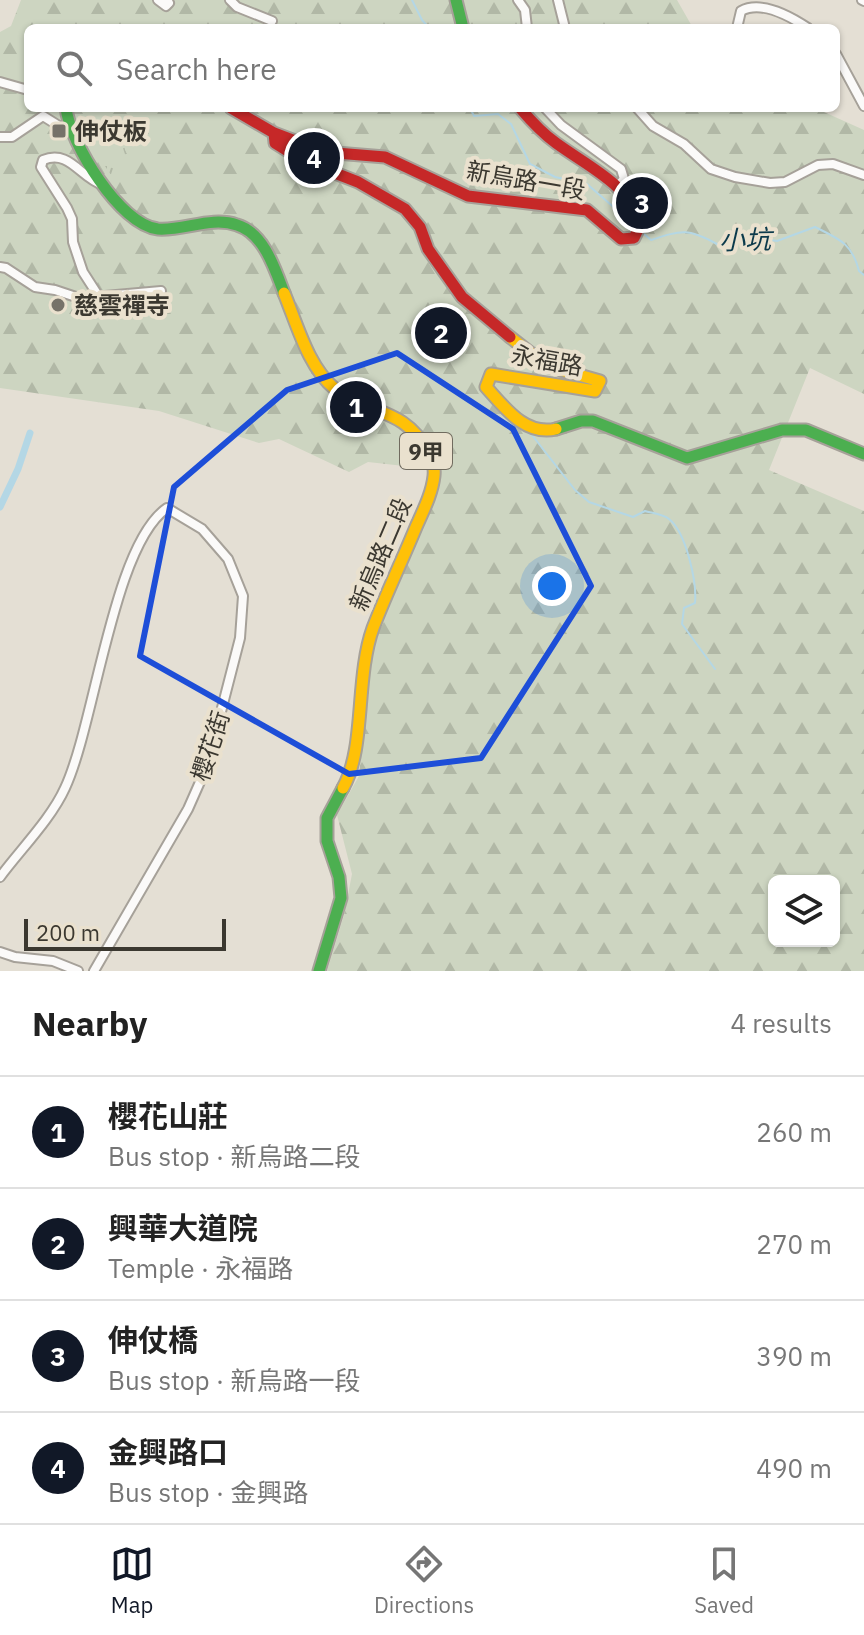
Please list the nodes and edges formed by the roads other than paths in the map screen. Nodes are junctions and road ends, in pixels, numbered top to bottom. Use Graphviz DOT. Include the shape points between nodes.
graph roads {
  1 [pos="158,0"];
  2 [pos="167,0"];
  3 [pos="230,0"];
  4 [pos="456,0"];
  5 [pos="518,0"];
  6 [pos="558,0"];
  7 [pos="272,21"];
  8 [pos="462,24"];
  9 [pos="527,24"];
  10 [pos="564,24"];
  11 [pos="738,24"];
  12 [pos="801,24"];
  13 [pos="840,61"];
  14 [pos="0,82"];
  15 [pos="24,89"];
  16 [pos="864,106"];
  17 [pos="42,112"];
  18 [pos="67,112"];
  19 [pos="238,112"];
  20 [pos="524,112"];
  21 [pos="549,112"];
  22 [pos="641,112"];
  23 [pos="69,128"];
  24 [pos="274,133"];
  25 [pos="0,137"];
  26 [pos="864,175"];
  27 [pos="104,185"];
  28 [pos="618,185"];
  29 [pos="0,267"];
  30 [pos="161,291"];
  31 [pos="101,300"];
  32 [pos="864,454"];
  33 [pos="0,877"];
  34 [pos="0,952"];
  35 [pos="78,971"];
  36 [pos="94,971"];
  37 [pos="319,971"];
  1 -- 2 [label="street" via="166,6"];
  3 -- 7 [label="street"];
  4 -- 8 [label="main road"];
  5 -- 9 [label="street"];
  6 -- 10 [label="street"];
  11 -- 12 [label="street" via="741,11 750,5"];
  13 -- 16 [label="street"];
  14 -- 15 [label="street"];
  17 -- 23 [label="street"];
  17 -- 25 [label="street" via="12,137"];
  18 -- 23 [label="main road, 新烏路二段 / 9甲"];
  19 -- 24 [label="main road, 新烏路一段"];
  20 -- 28 [label="main road, 新烏路一段" via="557,144"];
  21 -- 28 [label="street" via="621,169 624,179"];
  22 -- 26 [label="street" via="711,169 735,177 785,182 818,165 833,164"];
  23 -- 27 [label="main road, 新烏路二段 / 9甲"];
  24 -- 28 [label="main road, 新烏路一段" via="324,152 385,157 468,196 587,210 621,239 634,238 642,221"];
  24 -- 32 [label="main road, 永福路" via="275,143 304,161 358,182 405,209 462,297 535,359 600,381 595,391 491,374 486,387 517,420 549,431 586,419 687,458 782,430 806,430"];
  27 -- 31 [label="street" via="91,181 66,158 43,160 41,167 72,219 83,272"];
  27 -- 37 [label="main road, 新烏路二段 / 9甲" via="129,216 148,227 228,223 255,235 326,378 335,388 404,423 433,463 431,492 372,631 361,682 353,771 327,818 341,898"];
  29 -- 31 [label="street" via="35,287"];
  30 -- 31 [label="street"];
  33 -- 36 [label="street, 櫻花街" via="66,788 134,554 167,508 202,529 237,575 243,596 240,638 207,766 188,809"];
  34 -- 35 [label="street"];
}
